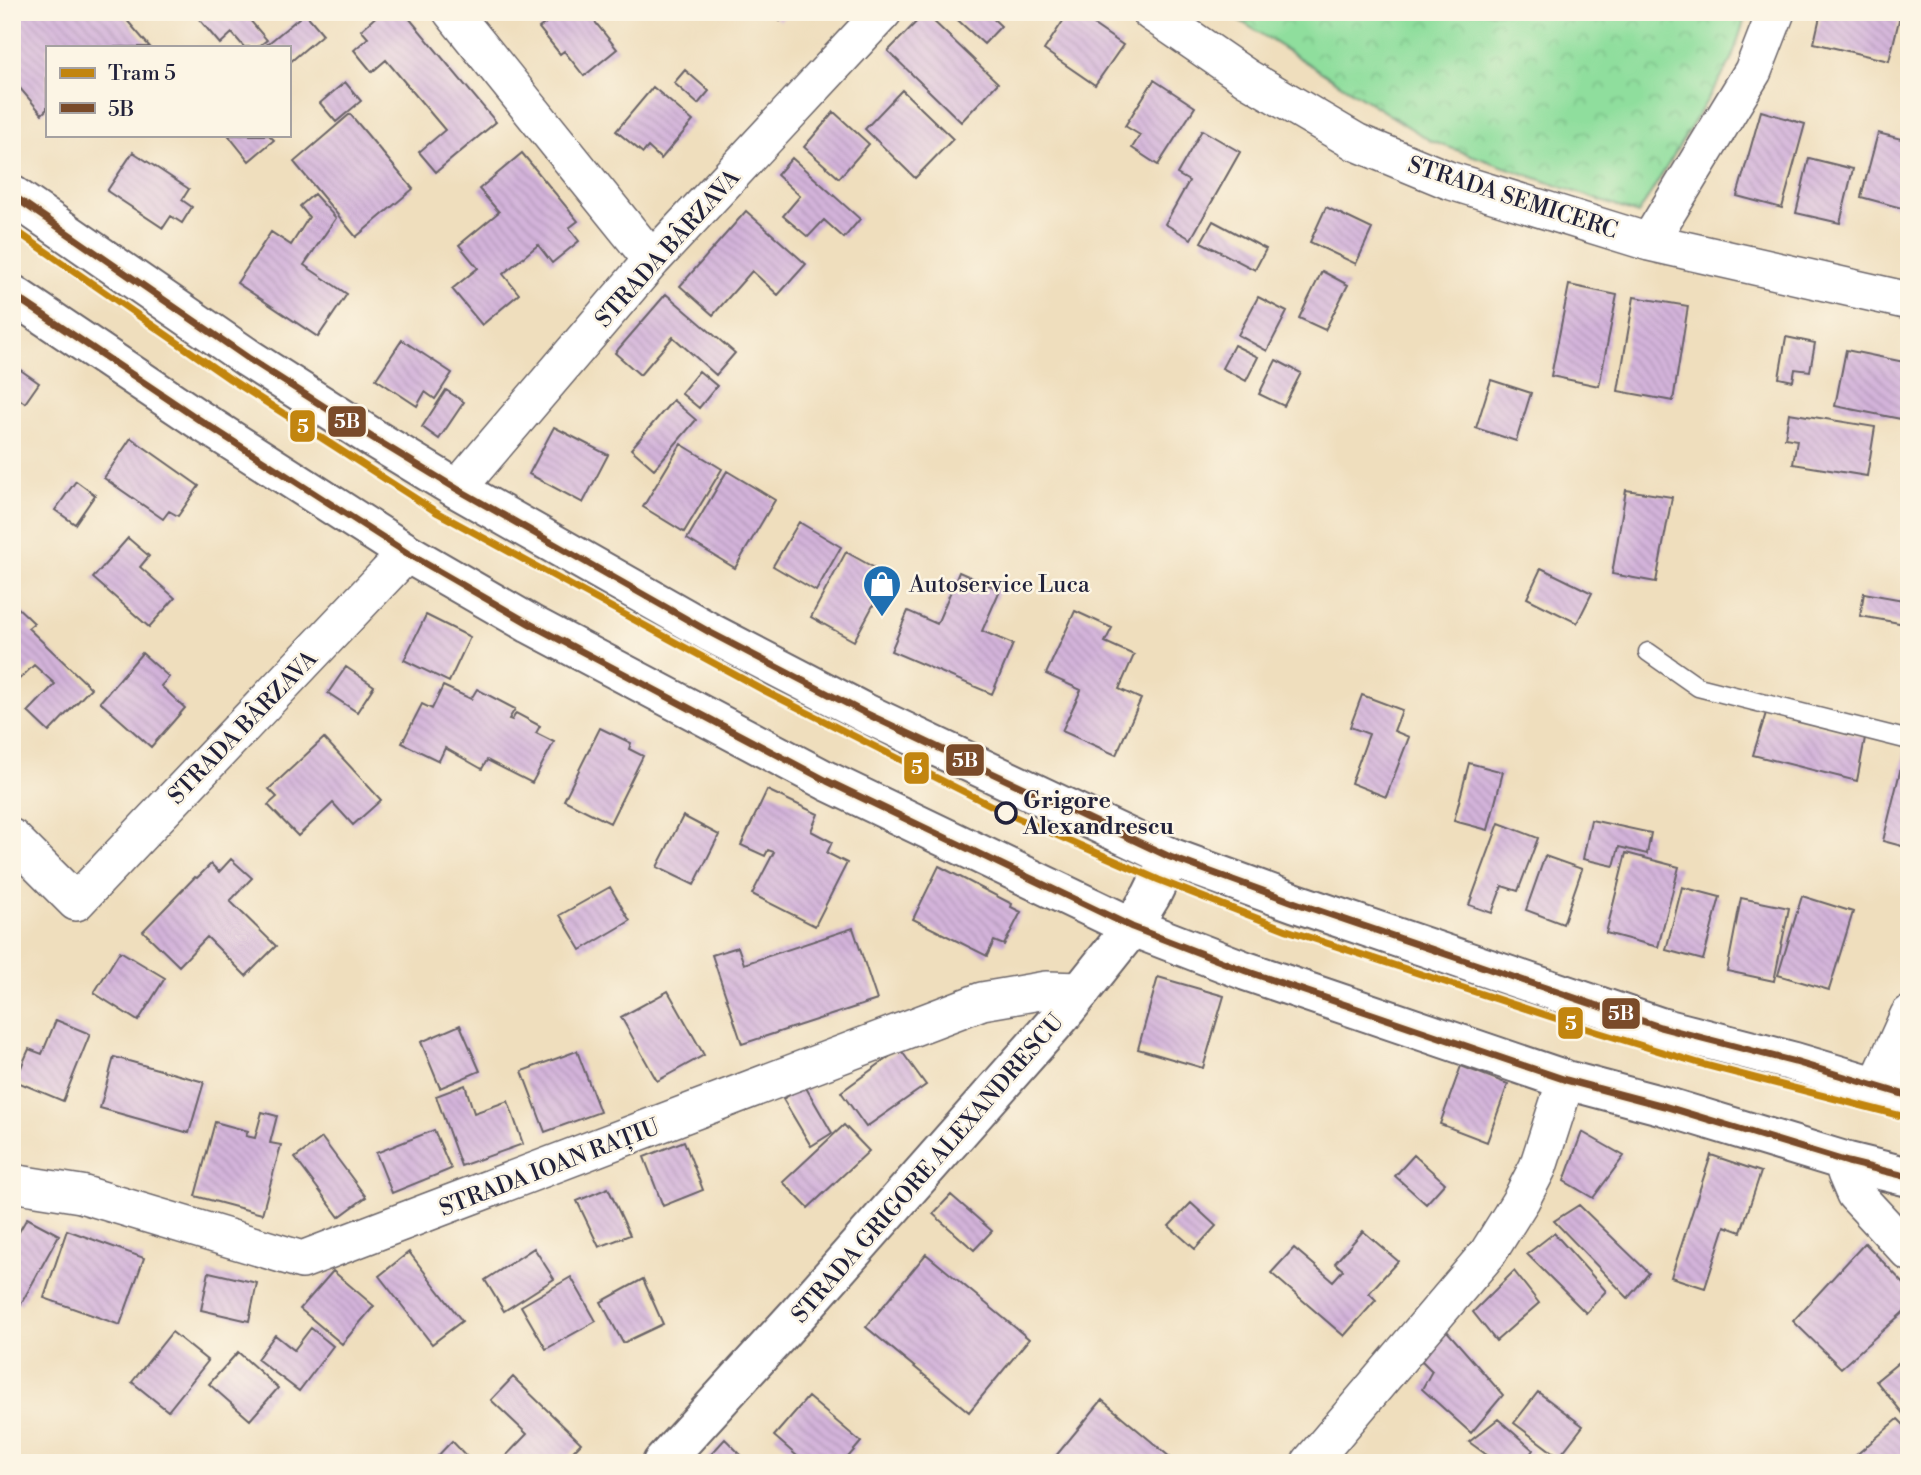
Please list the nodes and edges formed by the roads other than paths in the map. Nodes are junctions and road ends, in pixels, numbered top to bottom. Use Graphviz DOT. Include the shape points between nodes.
graph roads {
  1 [pos="452,12"];
  2 [pos="883,12"];
  3 [pos="1151,12"];
  4 [pos="1776,12"];
  5 [pos="12,195"];
  6 [pos="1649,242"];
  7 [pos="652,260"];
  8 [pos="12,294"];
  9 [pos="1909,301"];
  10 [pos="457,489"];
  11 [pos="407,553"];
  12 [pos="1648,652"];
  13 [pos="1909,740"];
  14 [pos="12,838"];
  15 [pos="1170,857"];
  16 [pos="1132,927"];
  17 [pos="1082,991"];
  18 [pos="1909,1015"];
  19 [pos="1566,1080"];
  20 [pos="1893,1091"];
  21 [pos="1848,1162"];
  22 [pos="1909,1177"];
  23 [pos="12,1183"];
  24 [pos="1909,1252"];
  25 [pos="662,1463"];
  26 [pos="1310,1463"];
  1 -- 7 [label="street"];
  2 -- 7 [label="street, STRADA BÂRZAVA"];
  3 -- 6 [label="street, STRADA SEMICERC" via="1247,78 1356,142 1448,180"];
  4 -- 6 [label="street" via="1754,71"];
  5 -- 10 [label="main road" via="248,359"];
  6 -- 9 [label="street, STRADA SEMICERC"];
  7 -- 10 [label="street, STRADA BÂRZAVA"];
  8 -- 11 [label="main road"];
  10 -- 15 [label="main road" via="711,633 853,707"];
  11 -- 14 [label="street, STRADA BÂRZAVA" via="76,902"];
  11 -- 16 [label="main road" via="814,775"];
  12 -- 13 [label="lane" via="1698,687"];
  15 -- 16 [label="main road, STRADA GRIGORE ALEXANDRESCU"];
  15 -- 20 [label="main road" via="1660,1027"];
  16 -- 17 [label="main road, STRADA GRIGORE ALEXANDRESCU"];
  16 -- 19 [label="main road" via="1246,971"];
  17 -- 23 [label="street, STRADA IOAN RAȚIU" via="1046,990 982,1002 302,1259 81,1194"];
  17 -- 25 [label="main road, STRADA GRIGORE ALEXANDRESCU"];
  18 -- 20 [label="street"];
  19 -- 21 [label="main road"];
  19 -- 26 [label="street" via="1538,1167 1488,1253"];
  21 -- 22 [label="main road"];
  21 -- 24 [label="street" via="1846,1173 1855,1194"];
}
